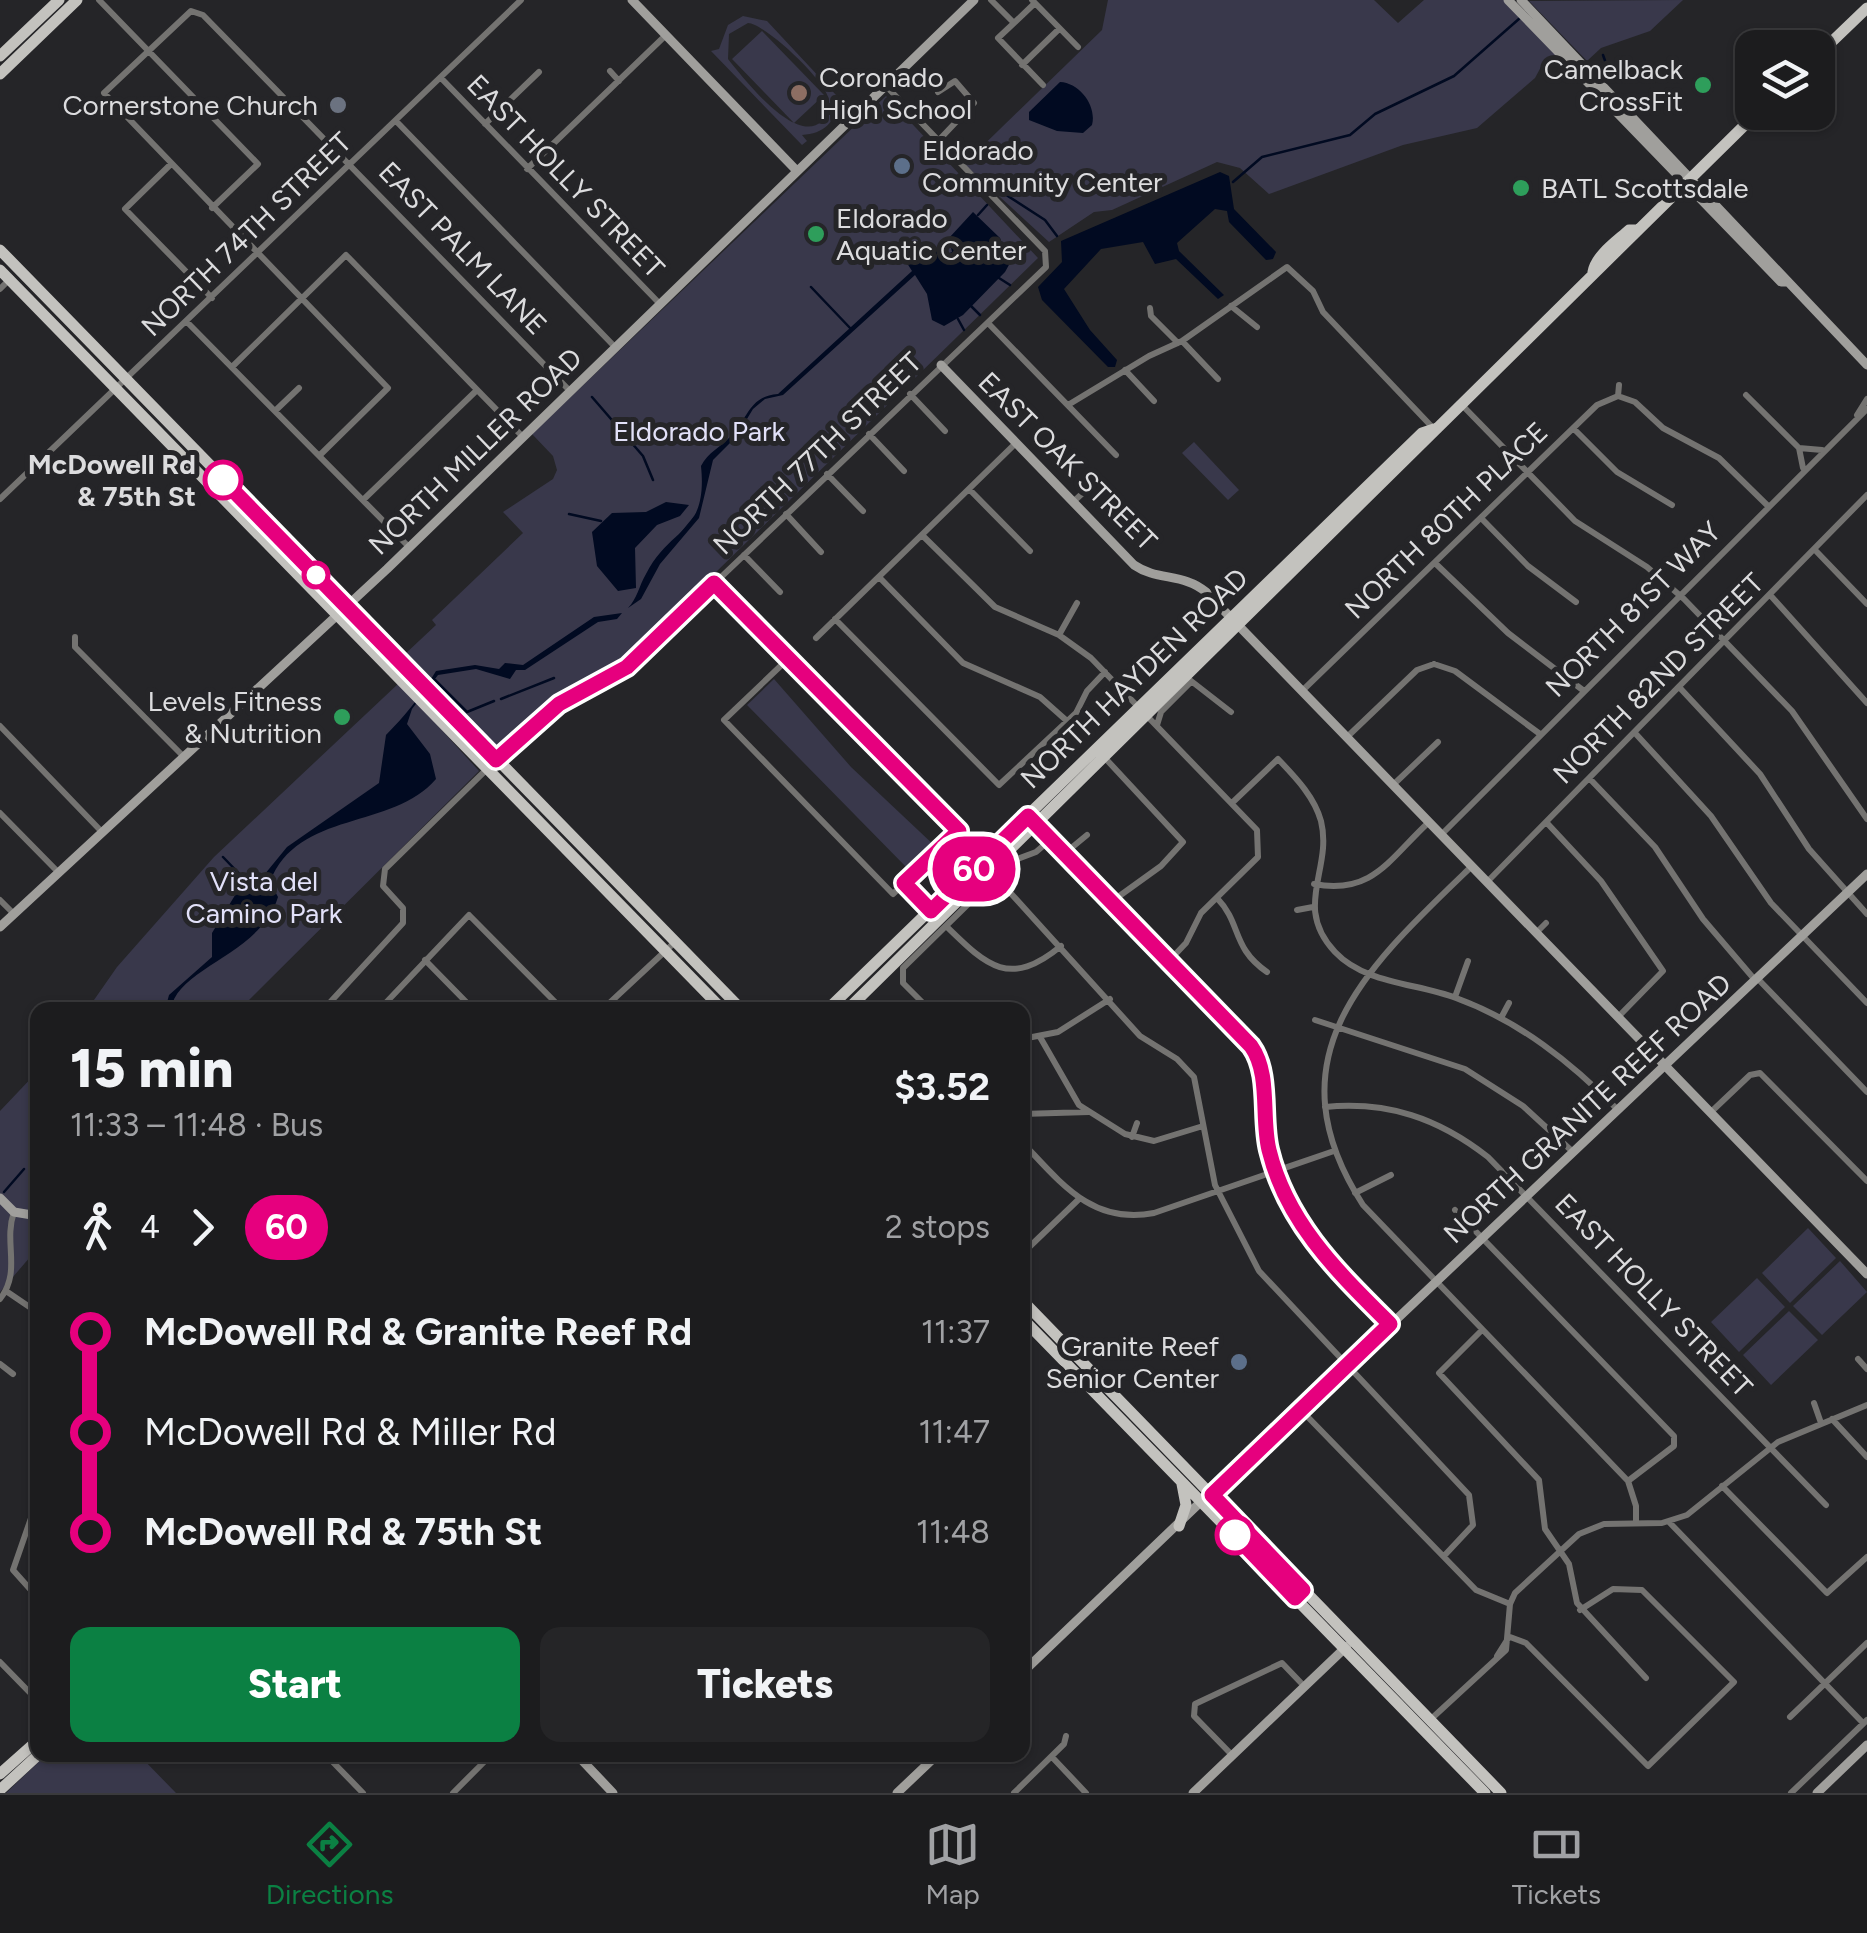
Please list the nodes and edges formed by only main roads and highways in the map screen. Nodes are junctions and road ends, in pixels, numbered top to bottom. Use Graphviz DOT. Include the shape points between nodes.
graph roads {
  1 [pos="58,0"];
  2 [pos="76,0"];
  3 [pos="1867,8"];
  4 [pos="1835,39"];
  5 [pos="0,56"];
  6 [pos="0,74"];
  7 [pos="1739,130"];
  8 [pos="1636,230"];
  9 [pos="0,250"];
  10 [pos="1597,270"];
  11 [pos="7,277"];
  12 [pos="1235,622"];
  13 [pos="1144,711"];
  14 [pos="1032,821"];
  15 [pos="939,919"];
  16 [pos="670,947"];
  17 [pos="716,1002"];
  18 [pos="733,1002"];
  19 [pos="838,1002"];
  20 [pos="855,1002"];
  21 [pos="1030,1309"];
  22 [pos="1030,1325"];
  23 [pos="1106,1394"];
  24 [pos="1181,1480"];
  25 [pos="1208,1499"];
  26 [pos="1179,1526"];
  27 [pos="30,1747"];
  28 [pos="30,1762"];
  29 [pos="1473,1773"];
  30 [pos="0,1774"];
  31 [pos="0,1790"];
  32 [pos="1485,1793"];
  33 [pos="1501,1793"];
  1 -- 5 [label="main road"];
  2 -- 6 [label="main road"];
  3 -- 4 [label="main road"];
  7 -- 8 [label="main road, NORTH HAYDEN ROAD"];
  8 -- 10 [label="main road, NORTH HAYDEN ROAD"];
  8 -- 10 [label="main road, NORTH HAYDEN ROAD" via="1594,263"];
  9 -- 11 [label="main road"];
  10 -- 12 [label="main road, NORTH HAYDEN ROAD" via="1430,440"];
  11 -- 16 [label="main road" via="122,384"];
  12 -- 13 [label="main road, NORTH HAYDEN ROAD"];
  12 -- 13 [label="main road, NORTH HAYDEN ROAD" via="1189,680"];
  13 -- 14 [label="main road, NORTH HAYDEN ROAD"];
  13 -- 14 [label="main road, NORTH HAYDEN ROAD" via="1104,758"];
  14 -- 15 [label="main road, NORTH HAYDEN ROAD"];
  15 -- 19 [label="main road, NORTH HAYDEN ROAD"];
  15 -- 20 [label="main road, NORTH HAYDEN ROAD"];
  16 -- 17 [label="main road"];
  16 -- 18 [label="main road"];
  21 -- 23 [label="main road"];
  22 -- 23 [label="main road"];
  23 -- 24 [label="main road"];
  23 -- 25 [label="main road"];
  24 -- 25 [label="main road"];
  24 -- 26 [label="main road" via="1186,1500"];
  25 -- 29 [label="main road"];
  27 -- 30 [label="main road"];
  28 -- 31 [label="main road"];
  29 -- 32 [label="main road"];
  29 -- 33 [label="main road"];
}
